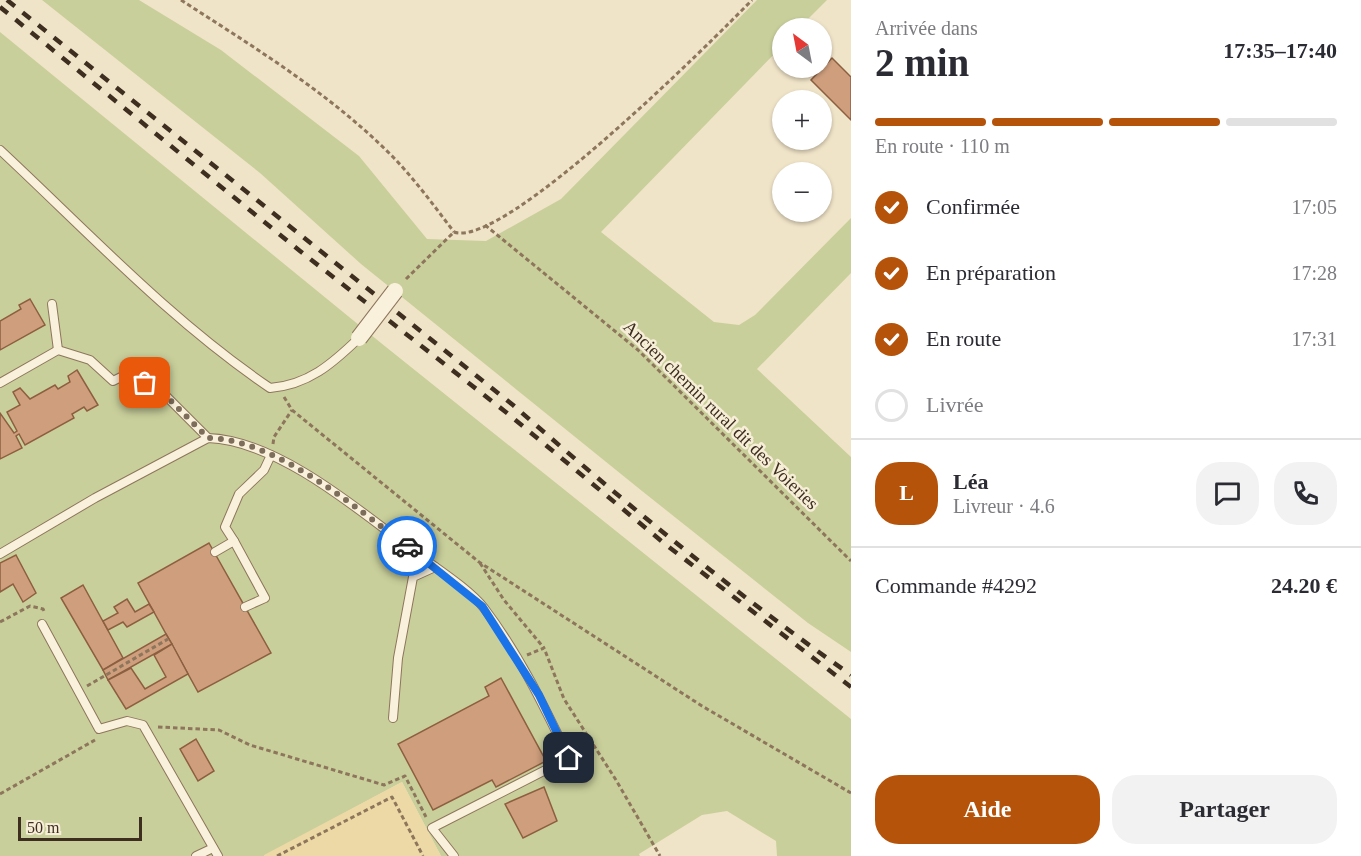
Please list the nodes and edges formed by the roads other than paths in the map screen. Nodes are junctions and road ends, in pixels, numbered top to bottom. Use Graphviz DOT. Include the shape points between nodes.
graph roads {
  1 [pos="0,150"];
  2 [pos="395,291"];
  3 [pos="52,304"];
  4 [pos="359,338"];
  5 [pos="58,350"];
  6 [pos="0,383"];
  7 [pos="208,438"];
  8 [pos="271,455"];
  9 [pos="234,541"];
  10 [pos="215,552"];
  11 [pos="0,554"];
  12 [pos="435,567"];
  13 [pos="245,607"];
  14 [pos="45,621"];
  15 [pos="393,718"];
  16 [pos="213,848"];
  17 [pos="196,856"];
  18 [pos="218,856"];
  19 [pos="454,856"];
  1 -- 4 [label="lane" via="140,284 230,360 270,388 302,381 327,368"];
  2 -- 4 [label="street, bridge"];
  3 -- 5 [label="lane"];
  5 -- 6 [label="lane"];
  5 -- 7 [label="lane" via="90,360 113,381 129,373 162,392"];
  7 -- 8 [label="lane" via="228,439"];
  7 -- 11 [label="lane"];
  8 -- 9 [label="lane" via="264,470 239,494 225,527"];
  8 -- 12 [label="lane" via="339,495"];
  9 -- 10 [label="lane"];
  9 -- 13 [label="lane" via="265,598"];
  12 -- 15 [label="lane" via="414,577 398,658"];
  12 -- 19 [label="lane" via="482,606 539,695 569,758 432,828"];
  14 -- 16 [label="lane" via="83,690 99,729 127,721 143,725"];
  16 -- 17 [label="lane"];
  16 -- 18 [label="lane"];
}
